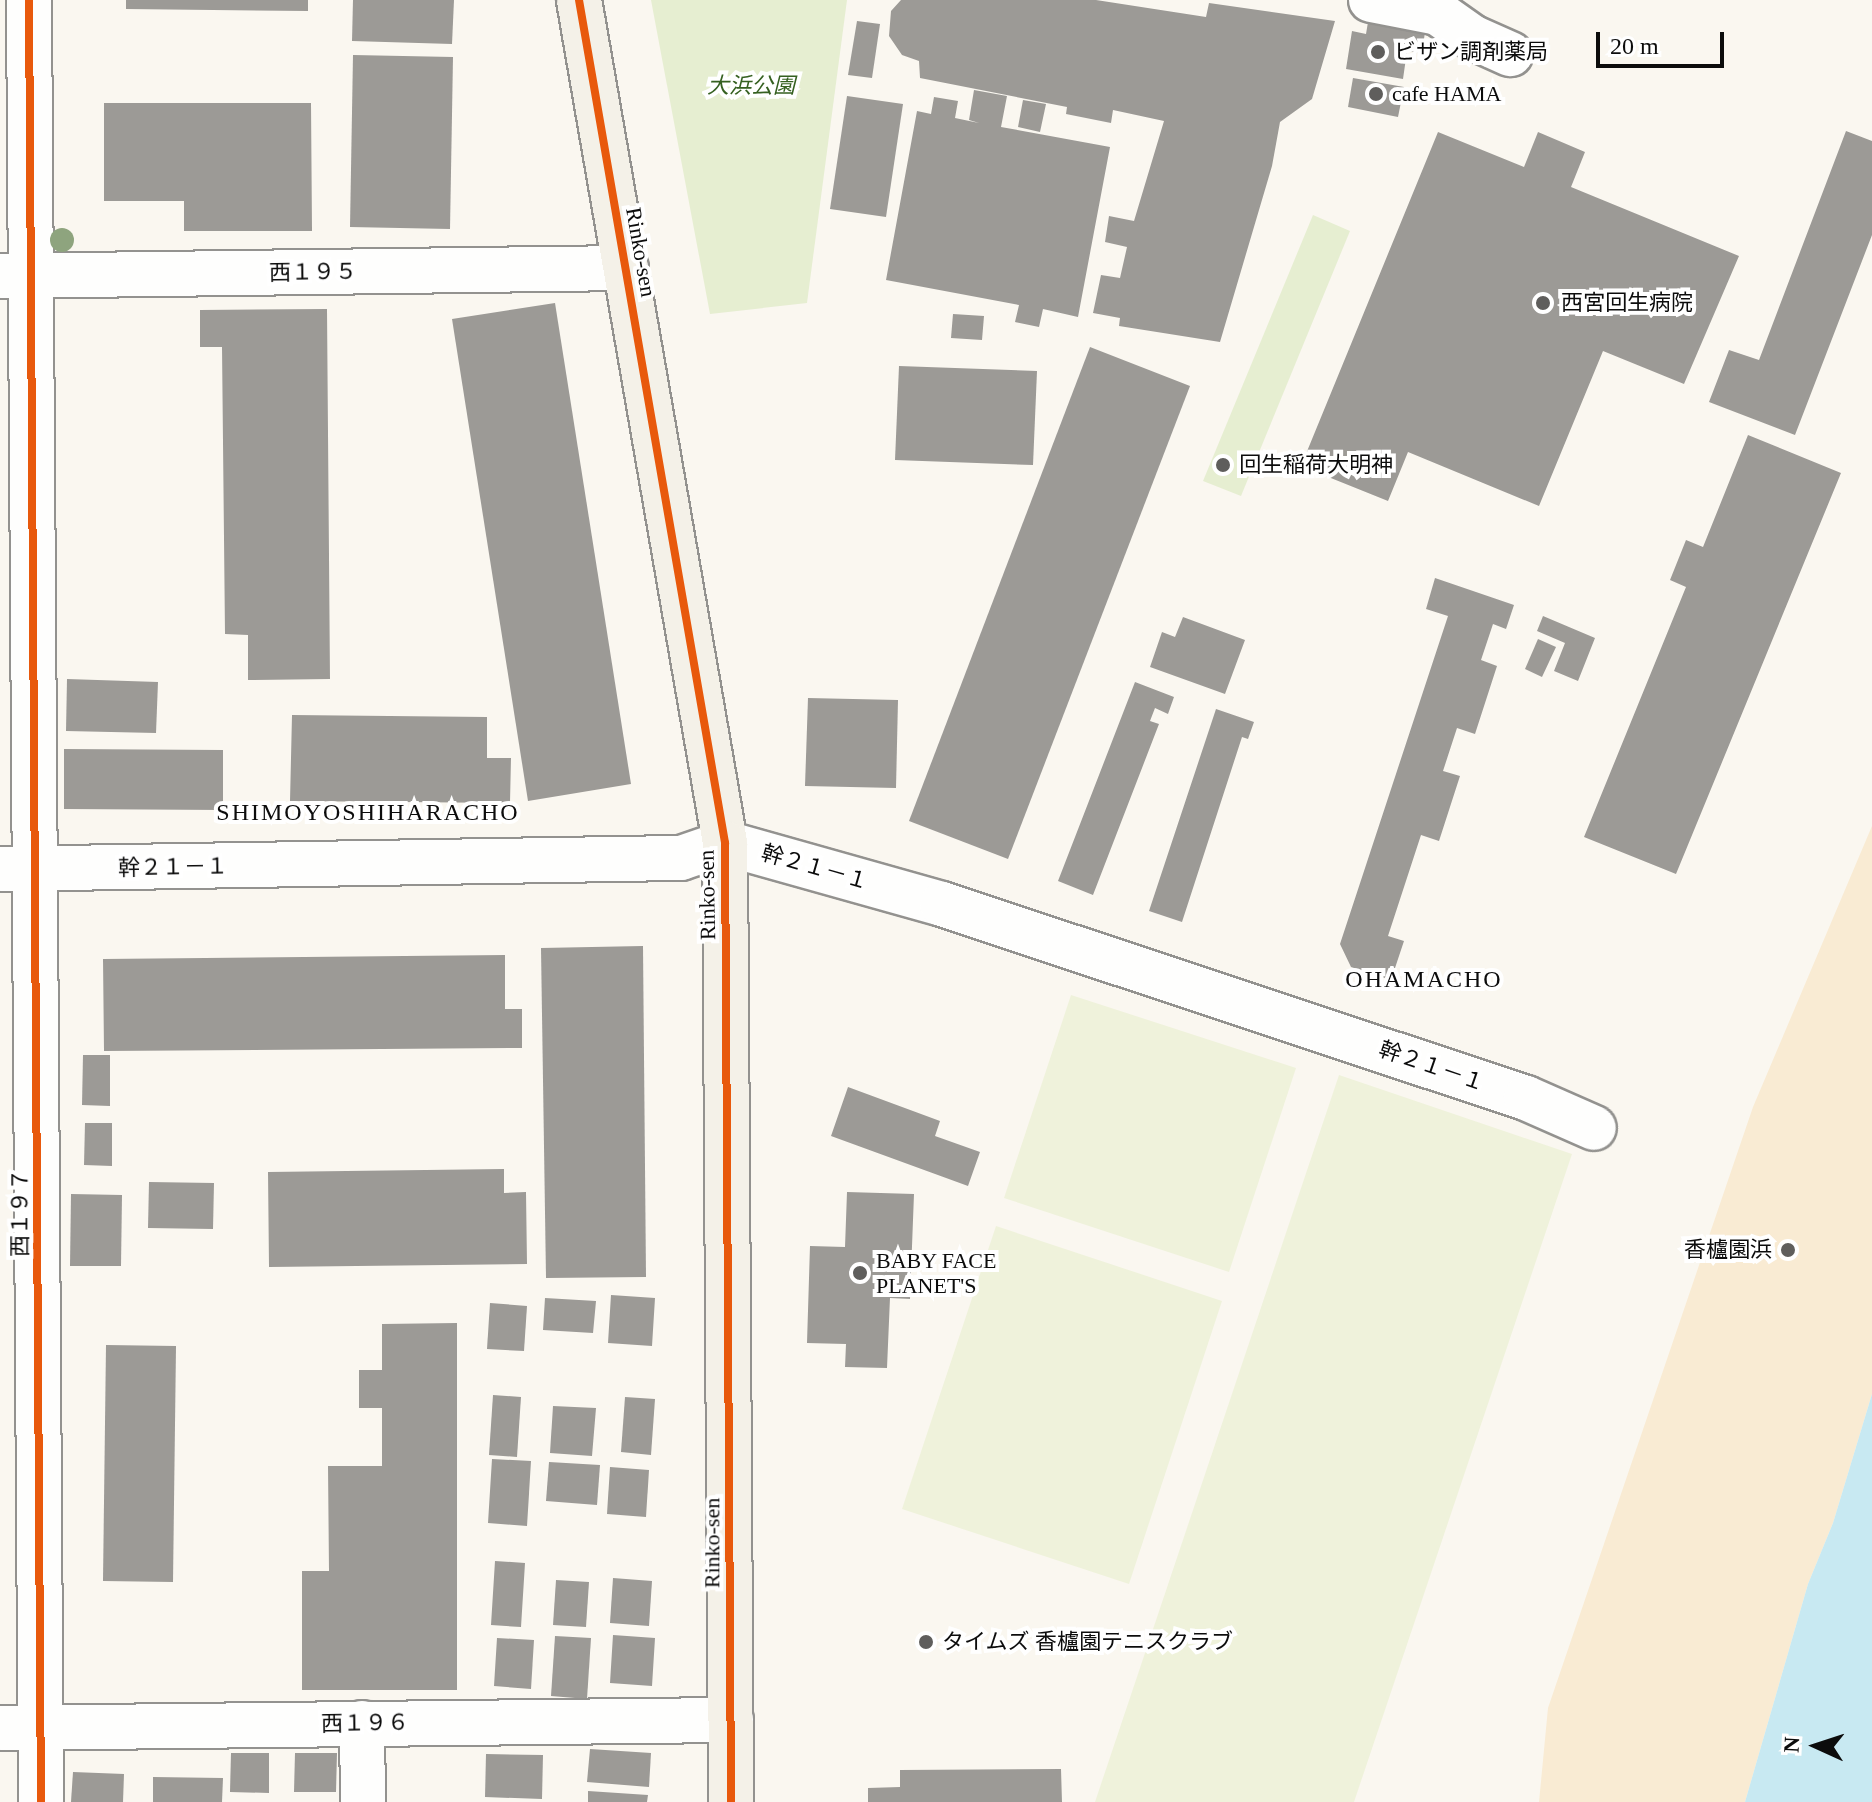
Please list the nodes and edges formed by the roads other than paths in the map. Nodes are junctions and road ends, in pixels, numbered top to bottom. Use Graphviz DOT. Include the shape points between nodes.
graph roads {
  1 [pos="29,0"];
  2 [pos="579,0"];
  3 [pos="1371,0"];
  4 [pos="1510,54"];
  5 [pos="626,268"];
  6 [pos="15,276"];
  7 [pos="725,843"];
  8 [pos="18,869"];
  9 [pos="1594,1128"];
  10 [pos="731,1720"];
  11 [pos="362,1723"];
  12 [pos="21,1728"];
  13 [pos="41,1802"];
  14 [pos="363,1802"];
  15 [pos="731,1802"];
  1 -- 6 [label="street, 西１９７"];
  2 -- 5 [label="street, Rinko-sen"];
  3 -- 4 [label="street" via="1438,13 1472,37"];
  5 -- 6 [label="street, 西１９５"];
  5 -- 7 [label="street, Rinko-sen"];
  6 -- 8 [label="street, 西１９７"];
  7 -- 8 [label="street, 幹２１－１" via="681,858"];
  7 -- 9 [label="street, 幹２１－１" via="942,904 1513,1094"];
  7 -- 10 [label="street, Rinko-sen"];
  8 -- 12 [label="street, 西１９７"];
  10 -- 11 [label="street, 西１９６"];
  10 -- 15 [label="street, Rinko-sen"];
  11 -- 12 [label="street, 西１９６"];
  11 -- 14 [label="street"];
  12 -- 13 [label="street, 西１９７"];
}
